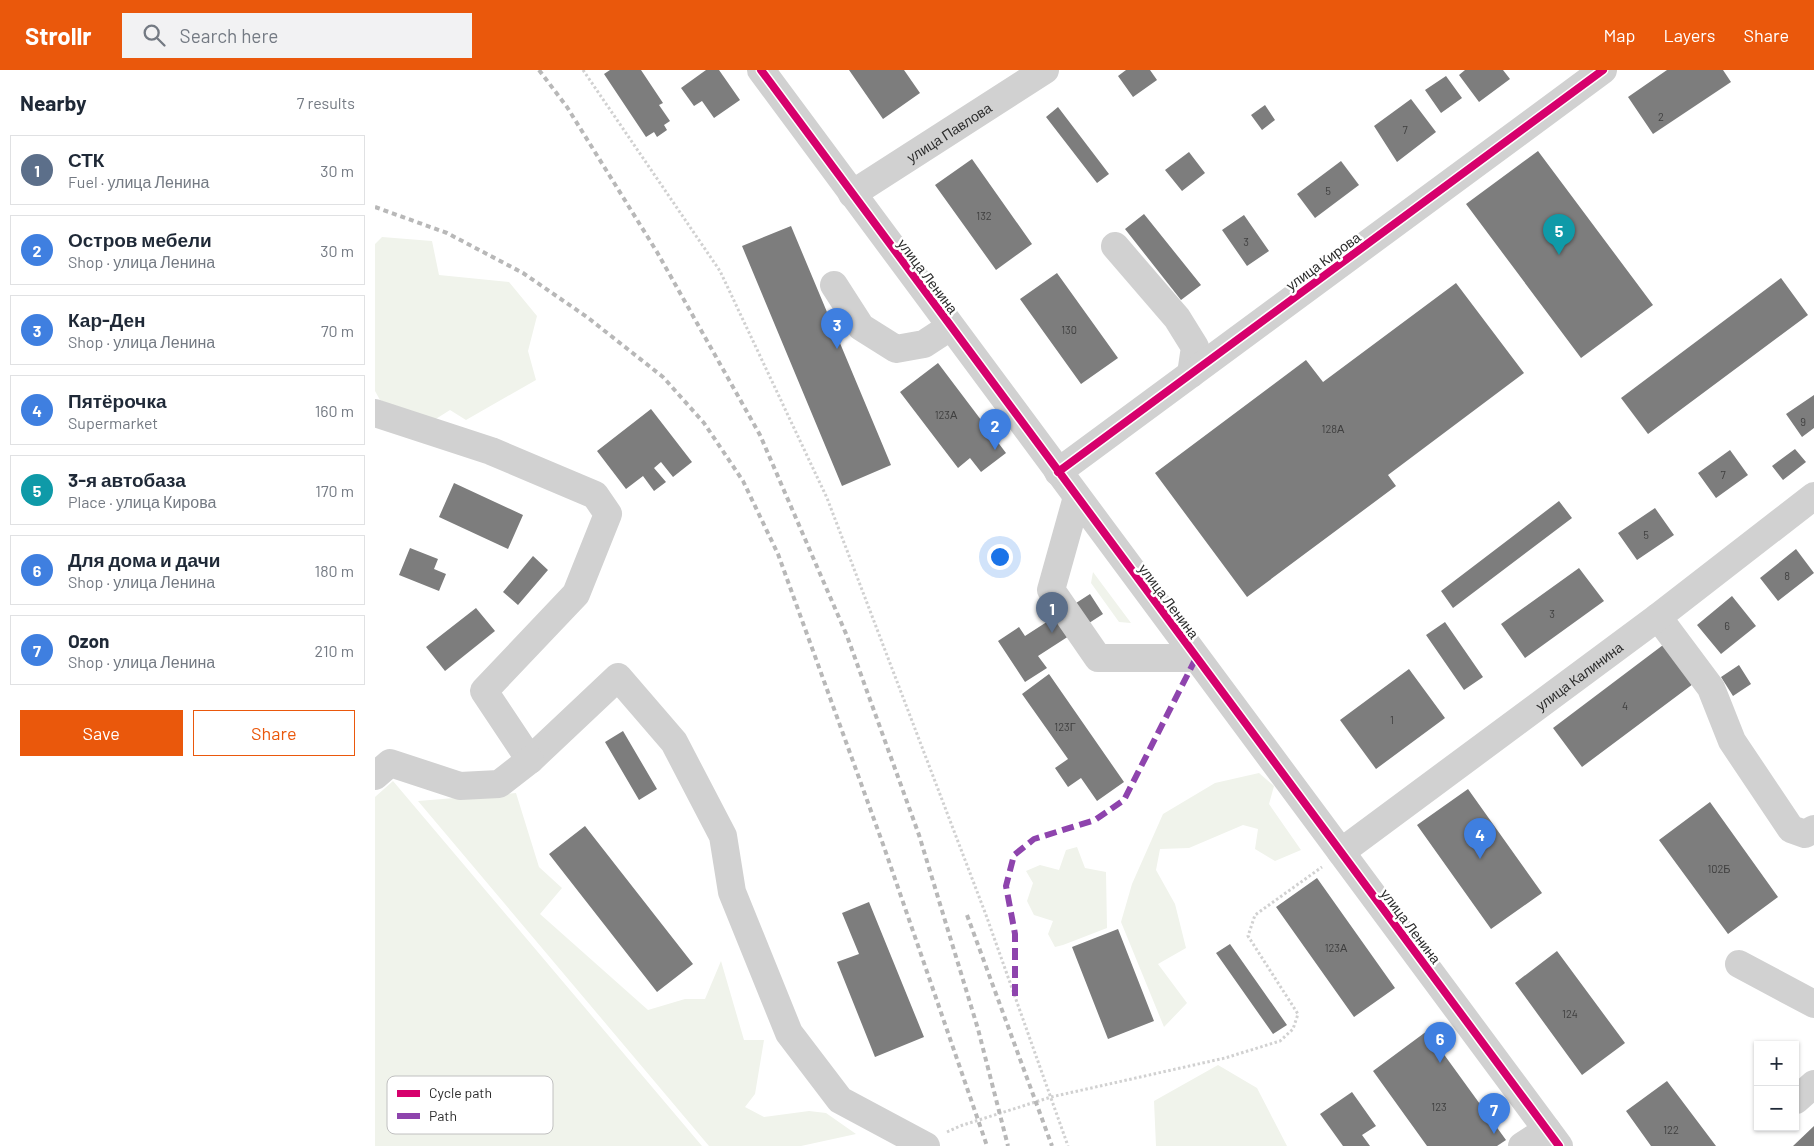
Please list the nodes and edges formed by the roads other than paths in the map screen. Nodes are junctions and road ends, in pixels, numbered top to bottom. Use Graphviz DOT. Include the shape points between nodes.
graph roads {
  1 [pos="761,70"];
  2 [pos="1045,70"];
  3 [pos="1603,70"];
  4 [pos="852,194"];
  5 [pos="1115,246"];
  6 [pos="834,284"];
  7 [pos="950,327"];
  8 [pos="1191,374"];
  9 [pos="375,413"];
  10 [pos="1058,472"];
  11 [pos="1814,496"];
  12 [pos="1077,497"];
  13 [pos="1659,617"];
  14 [pos="1196,658"];
  15 [pos="530,760"];
  16 [pos="375,776"];
  17 [pos="1814,829"];
  18 [pos="1341,852"];
  19 [pos="1739,964"];
  20 [pos="1814,1004"];
  21 [pos="1553,1138"];
  22 [pos="925,1145"];
  23 [pos="1522,1146"];
  1 -- 4 [label="street, улица Ленина"];
  2 -- 4 [label="street, улица Павлова"];
  3 -- 8 [label="street, улица Кирова"];
  4 -- 7 [label="street, улица Ленина"];
  5 -- 8 [label="street" via="1177,318 1195,347"];
  6 -- 7 [label="street" via="861,327 896,349 924,344"];
  7 -- 10 [label="street, улица Ленина"];
  8 -- 10 [label="street, улица Кирова"];
  9 -- 15 [label="street" via="491,451 595,495 608,514 576,594 484,691"];
  10 -- 12 [label="street, улица Ленина"];
  11 -- 13 [label="street, улица Калинина"];
  12 -- 14 [label="street, улица Ленина"];
  12 -- 14 [label="street" via="1051,590 1098,658"];
  13 -- 17 [label="street" via="1711,688 1732,741 1791,829 1805,834"];
  13 -- 18 [label="street, улица Калинина"];
  14 -- 18 [label="street, улица Ленина"];
  15 -- 16 [label="street" via="499,784 460,786 390,763"];
  15 -- 22 [label="street" via="618,677 674,742 723,836 732,892 789,1033 840,1100"];
  18 -- 21 [label="street, улица Ленина"];
  19 -- 20 [label="street"];
  21 -- 23 [label="street"];
}
